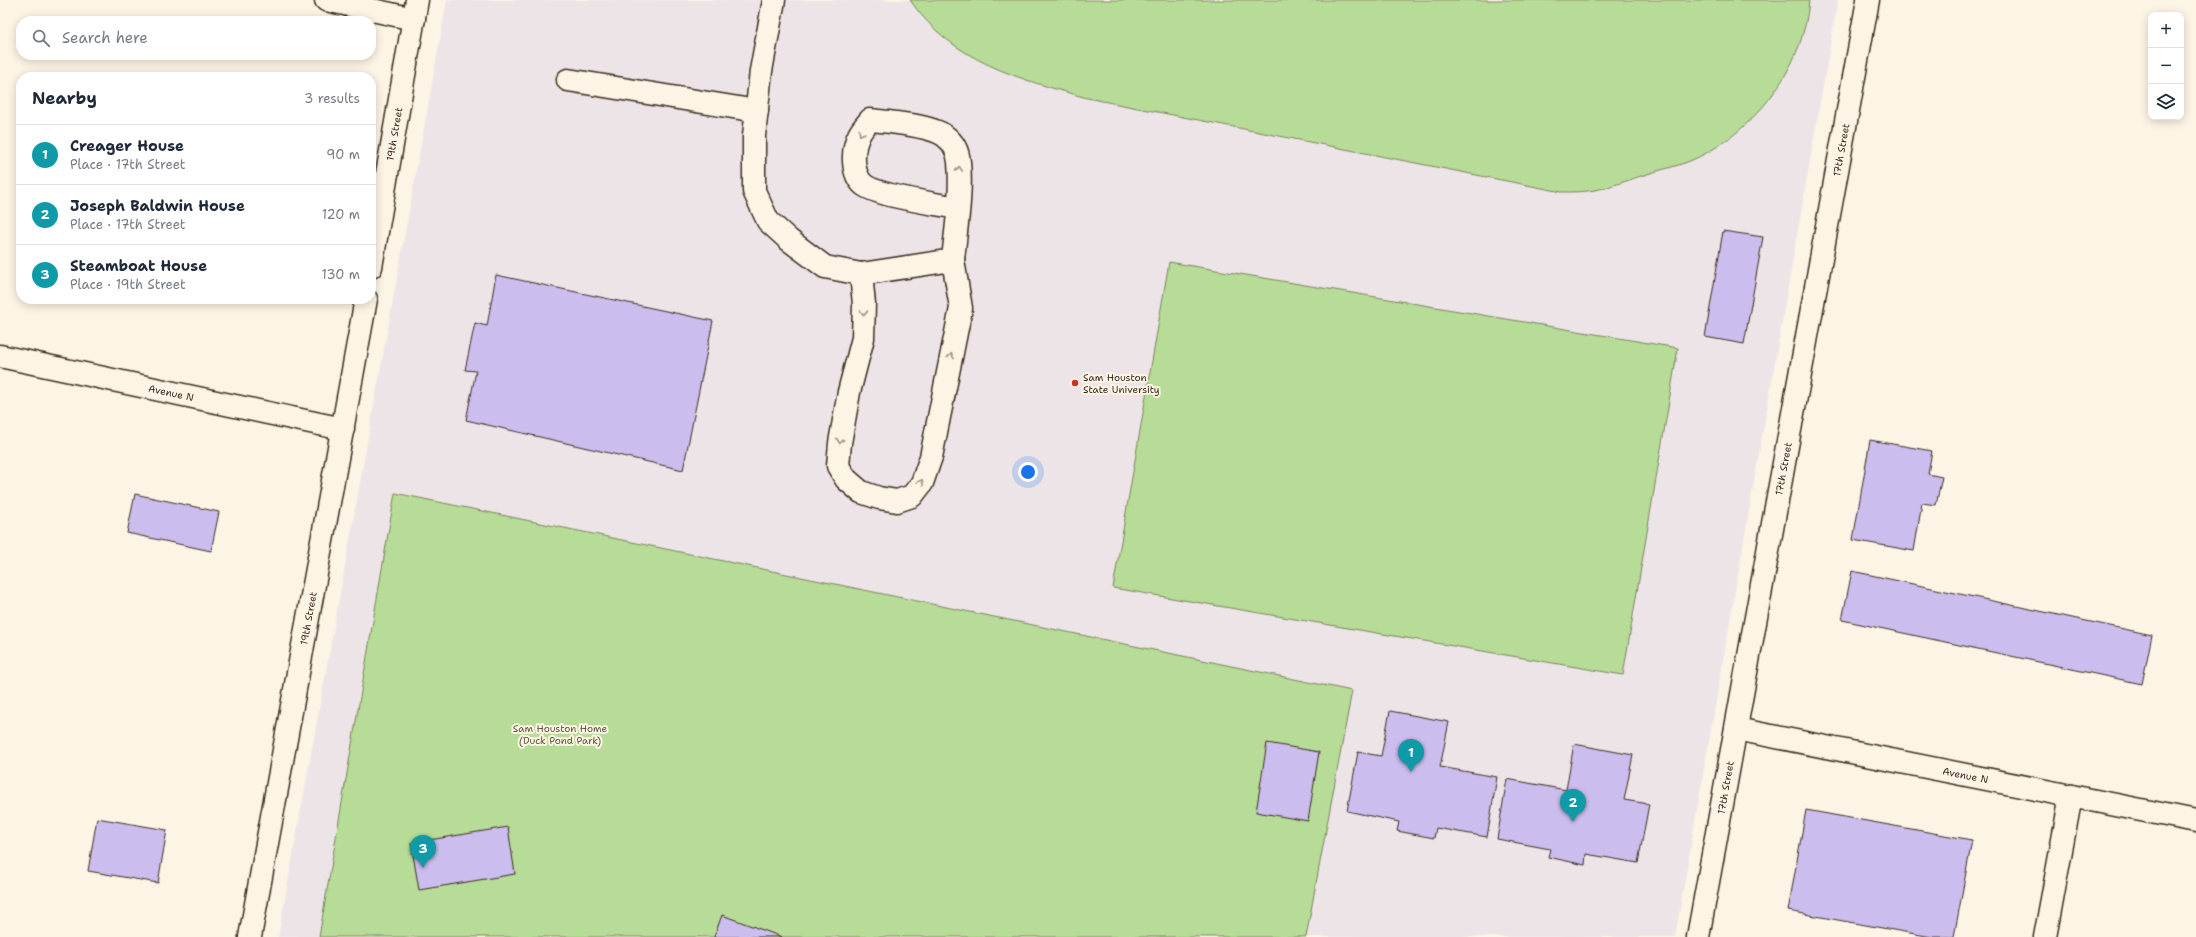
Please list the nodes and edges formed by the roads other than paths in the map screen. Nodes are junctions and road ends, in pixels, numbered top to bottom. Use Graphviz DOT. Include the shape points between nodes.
graph roads {
  1 [pos="326,0"];
  2 [pos="774,0"];
  3 [pos="1868,0"];
  4 [pos="416,10"];
  5 [pos="568,80"];
  6 [pos="757,111"];
  7 [pos="957,208"];
  8 [pos="376,238"];
  9 [pos="953,260"];
  10 [pos="861,274"];
  11 [pos="365,304"];
  12 [pos="0,356"];
  13 [pos="343,429"];
  14 [pos="1736,729"];
  15 [pos="2071,796"];
  16 [pos="2196,821"];
  17 [pos="250,937"];
  18 [pos="1698,937"];
  19 [pos="2045,937"];
  1 -- 4 [label="street"];
  2 -- 6 [label="street" via="761,71"];
  3 -- 14 [label="street, 17th Street"];
  4 -- 8 [label="street, 19th Street"];
  5 -- 6 [label="street"];
  6 -- 10 [label="street" via="754,136 754,191 768,221 824,267"];
  7 -- 7 [label="street, one-way" via="959,161 954,145 943,135 921,128 870,120 859,134 854,154 857,173 864,185 885,193"];
  7 -- 9 [label="street"];
  9 -- 10 [label="street"];
  10 -- 9 [label="street, one-way" via="864,304 863,338 849,392 838,466 846,479 861,492 897,501 912,496 922,483 931,457 961,308"];
  11 -- 13 [label="street, 19th Street"];
  12 -- 13 [label="street, Avenue N"];
  13 -- 17 [label="street, 19th Street"];
  14 -- 15 [label="street, Avenue N"];
  14 -- 18 [label="street, 17th Street"];
  15 -- 16 [label="street, Avenue N"];
  15 -- 19 [label="street"];
}
